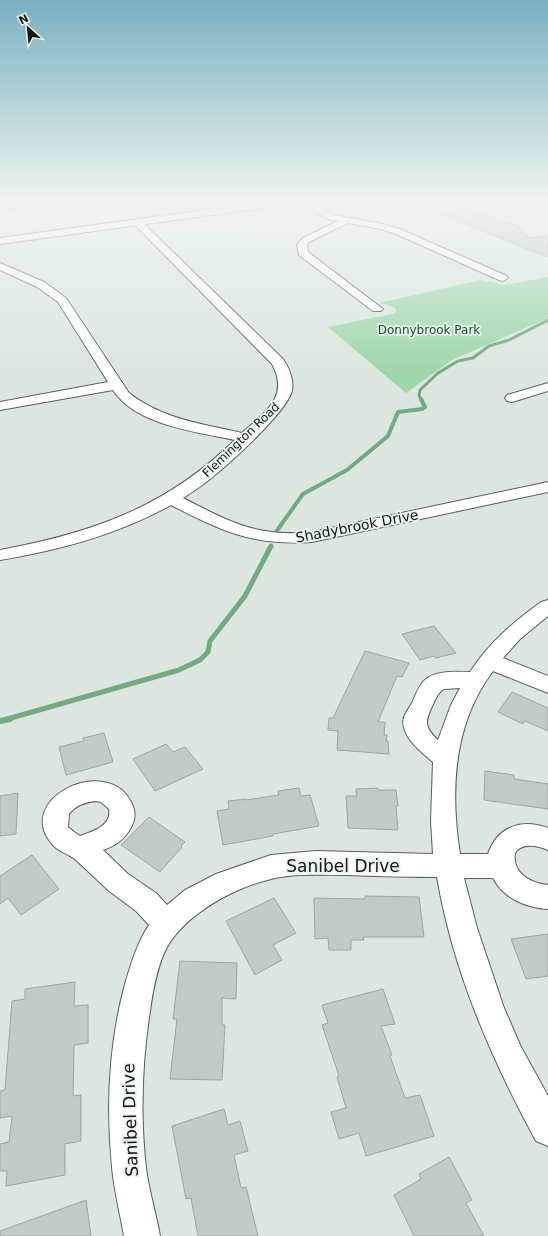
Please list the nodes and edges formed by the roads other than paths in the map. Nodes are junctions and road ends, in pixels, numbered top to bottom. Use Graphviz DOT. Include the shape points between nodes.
graph roads {
  1 [pos="173,258"];
  2 [pos="307,258"];
  3 [pos="457,258"];
  4 [pos="0,266"];
  5 [pos="6,273"];
  6 [pos="503,278"];
  7 [pos="377,309"];
  8 [pos="116,385"];
  9 [pos="548,387"];
  10 [pos="512,398"];
  11 [pos="0,406"];
  12 [pos="245,438"];
  13 [pos="548,487"];
  14 [pos="172,499"];
  15 [pos="0,555"];
  16 [pos="548,606"];
  17 [pos="482,670"];
  18 [pos="548,685"];
  19 [pos="445,758"];
  20 [pos="548,839"];
  21 [pos="80,847"];
  22 [pos="448,866"];
  23 [pos="501,866"];
  24 [pos="548,897"];
  25 [pos="166,925"];
  26 [pos="548,1129"];
  27 [pos="142,1236"];
  1 -- 12 [label="street, Flemington Road" via="278,362 283,370 287,386 281,401"];
  2 -- 7 [label="street"];
  3 -- 6 [label="street"];
  4 -- 5 [label="street"];
  5 -- 8 [label="street" via="45,286 62,300"];
  8 -- 11 [label="street"];
  8 -- 12 [label="street" via="130,402 149,413"];
  9 -- 10 [label="street"];
  12 -- 14 [label="street, Flemington Road" via="210,471"];
  13 -- 14 [label="street, Shadybrook Drive" via="295,539 246,534"];
  14 -- 15 [label="street, Flemington Road" via="80,537"];
  16 -- 17 [label="street" via="506,640"];
  17 -- 18 [label="street"];
  17 -- 19 [label="street" via="457,717"];
  17 -- 19 [label="street" via="434,685 415,720 420,735"];
  19 -- 22 [label="street" via="442,818"];
  20 -- 23 [label="street" via="528,835 516,837 506,844 501,854"];
  21 -- 25 [label="street" via="116,880 147,903"];
  22 -- 23 [label="street, Sanibel Drive"];
  22 -- 25 [label="street, Sanibel Drive" via="316,863 270,868 226,883 195,899"];
  22 -- 26 [label="street" via="463,931 491,1016"];
  23 -- 24 [label="street" via="507,878 518,888 532,895"];
  25 -- 27 [label="street, Sanibel Drive" via="147,959 137,996 128,1049 125,1090 129,1168"];
}
